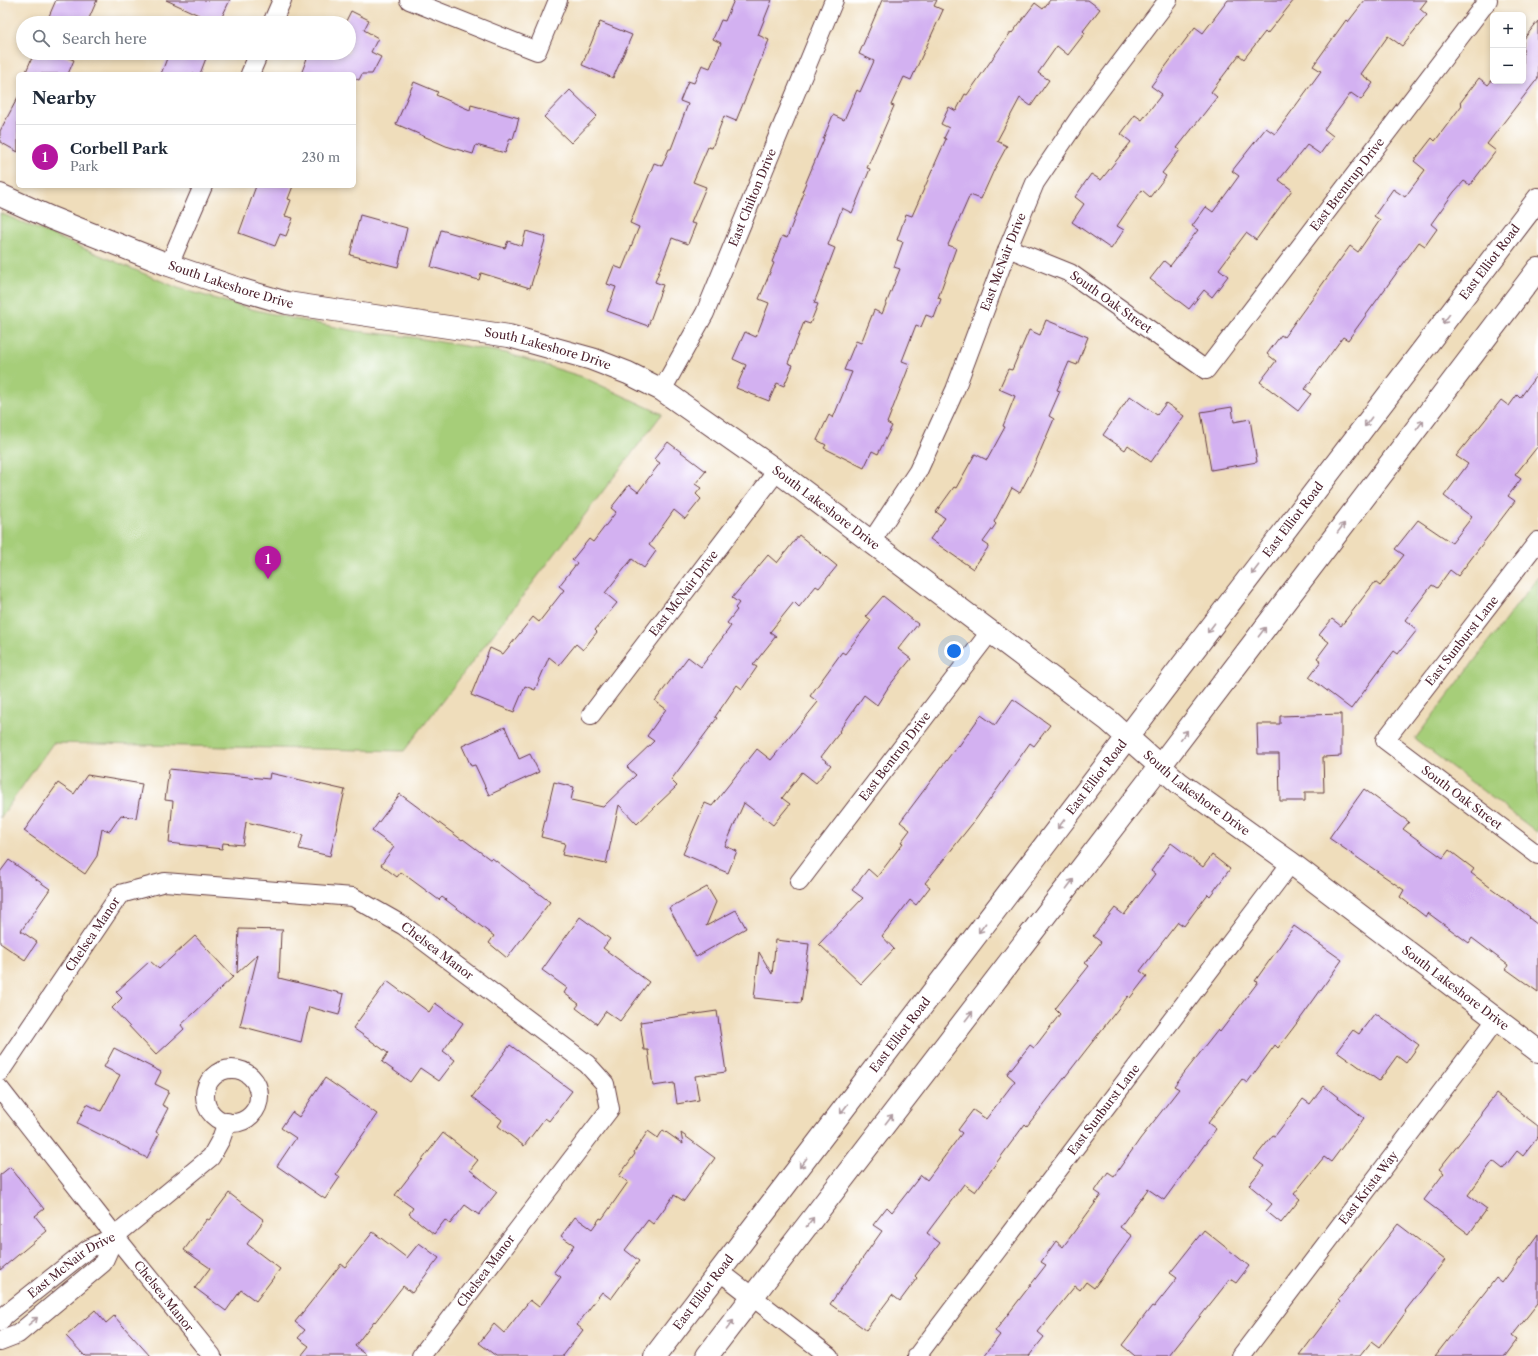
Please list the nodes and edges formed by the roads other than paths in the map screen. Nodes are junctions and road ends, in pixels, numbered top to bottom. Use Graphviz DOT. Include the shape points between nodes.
graph roads {
  1 [pos="282,0"];
  2 [pos="409,0"];
  3 [pos="558,0"];
  4 [pos="834,0"];
  5 [pos="1168,0"];
  6 [pos="1488,0"];
  7 [pos="275,16"];
  8 [pos="256,60"];
  9 [pos="251,72"];
  10 [pos="202,188"];
  11 [pos="0,195"];
  12 [pos="1538,198"];
  13 [pos="1008,248"];
  14 [pos="169,265"];
  15 [pos="1538,269"];
  16 [pos="1206,370"];
  17 [pos="662,390"];
  18 [pos="777,471"];
  19 [pos="1538,541"];
  20 [pos="871,542"];
  21 [pos="990,632"];
  22 [pos="591,715"];
  23 [pos="1127,737"];
  24 [pos="1385,740"];
  25 [pos="1160,766"];
  26 [pos="1538,855"];
  27 [pos="1291,863"];
  28 [pos="799,882"];
  29 [pos="1496,1020"];
  30 [pos="1538,1051"];
  31 [pos="0,1072"];
  32 [pos="0,1089"];
  33 [pos="227,1122"];
  34 [pos="115,1236"];
  35 [pos="719,1271"];
  36 [pos="47,1281"];
  37 [pos="752,1296"];
  38 [pos="61,1298"];
  39 [pos="0,1322"];
  40 [pos="0,1341"];
  41 [pos="212,1356"];
  42 [pos="421,1356"];
  43 [pos="655,1356"];
  44 [pos="707,1356"];
  45 [pos="829,1356"];
  46 [pos="917,1356"];
  47 [pos="1240,1356"];
  1 -- 7 [label="street"];
  2 -- 3 [label="street" via="537,51"];
  4 -- 17 [label="street, East Chilton Drive" via="705,313"];
  5 -- 13 [label="street, East McNair Drive" via="1081,115 1035,183"];
  6 -- 16 [label="street, East Brentrup Drive"];
  8 -- 9 [label="street"];
  10 -- 14 [label="street"];
  11 -- 14 [label="main road, South Lakeshore Drive"];
  12 -- 23 [label="main road, East Elliot Road, one-way"];
  13 -- 16 [label="street, South Oak Street" via="1070,273"];
  13 -- 20 [label="street, East McNair Drive" via="955,390 918,471"];
  14 -- 17 [label="main road, South Lakeshore Drive" via="287,303 509,336 592,359"];
  25 -- 15 [label="main road, one-way"];
  17 -- 18 [label="main road, South Lakeshore Drive"];
  18 -- 20 [label="main road, South Lakeshore Drive"];
  18 -- 22 [label="street, East McNair Drive"];
  19 -- 24 [label="street, East Sunburst Lane"];
  20 -- 21 [label="main road, South Lakeshore Drive"];
  21 -- 23 [label="main road, South Lakeshore Drive"];
  21 -- 28 [label="street, East Bentrup Drive"];
  23 -- 25 [label="main road, South Lakeshore Drive"];
  23 -- 35 [label="main road, East Elliot Road, one-way"];
  24 -- 26 [label="street, South Oak Street"];
  25 -- 27 [label="main road, South Lakeshore Drive" via="1179,783"];
  37 -- 25 [label="main road, one-way"];
  27 -- 29 [label="main road, South Lakeshore Drive"];
  27 -- 46 [label="street, East Sunburst Lane"];
  29 -- 30 [label="main road, South Lakeshore Drive"];
  29 -- 47 [label="street, East Krista Way"];
  31 -- 42 [label="street, Chelsea Manor" via="120,894 165,882 353,897 404,926 586,1064 605,1084 610,1109"];
  32 -- 34 [label="street, Chelsea Manor"];
  33 -- 34 [label="street" via="211,1157"];
  34 -- 36 [label="street, East McNair Drive" via="88,1249"];
  34 -- 38 [label="street, East McNair Drive" via="103,1263"];
  34 -- 41 [label="street, Chelsea Manor"];
  35 -- 37 [label="street"];
  35 -- 43 [label="main road, East Elliot Road"];
  36 -- 38 [label="street"];
  36 -- 39 [label="street, East McNair Drive"];
  44 -- 37 [label="main road, one-way"];
  37 -- 45 [label="street"];
  40 -- 38 [label="street, East McNair Drive, one-way" via="18,1334"];
}
